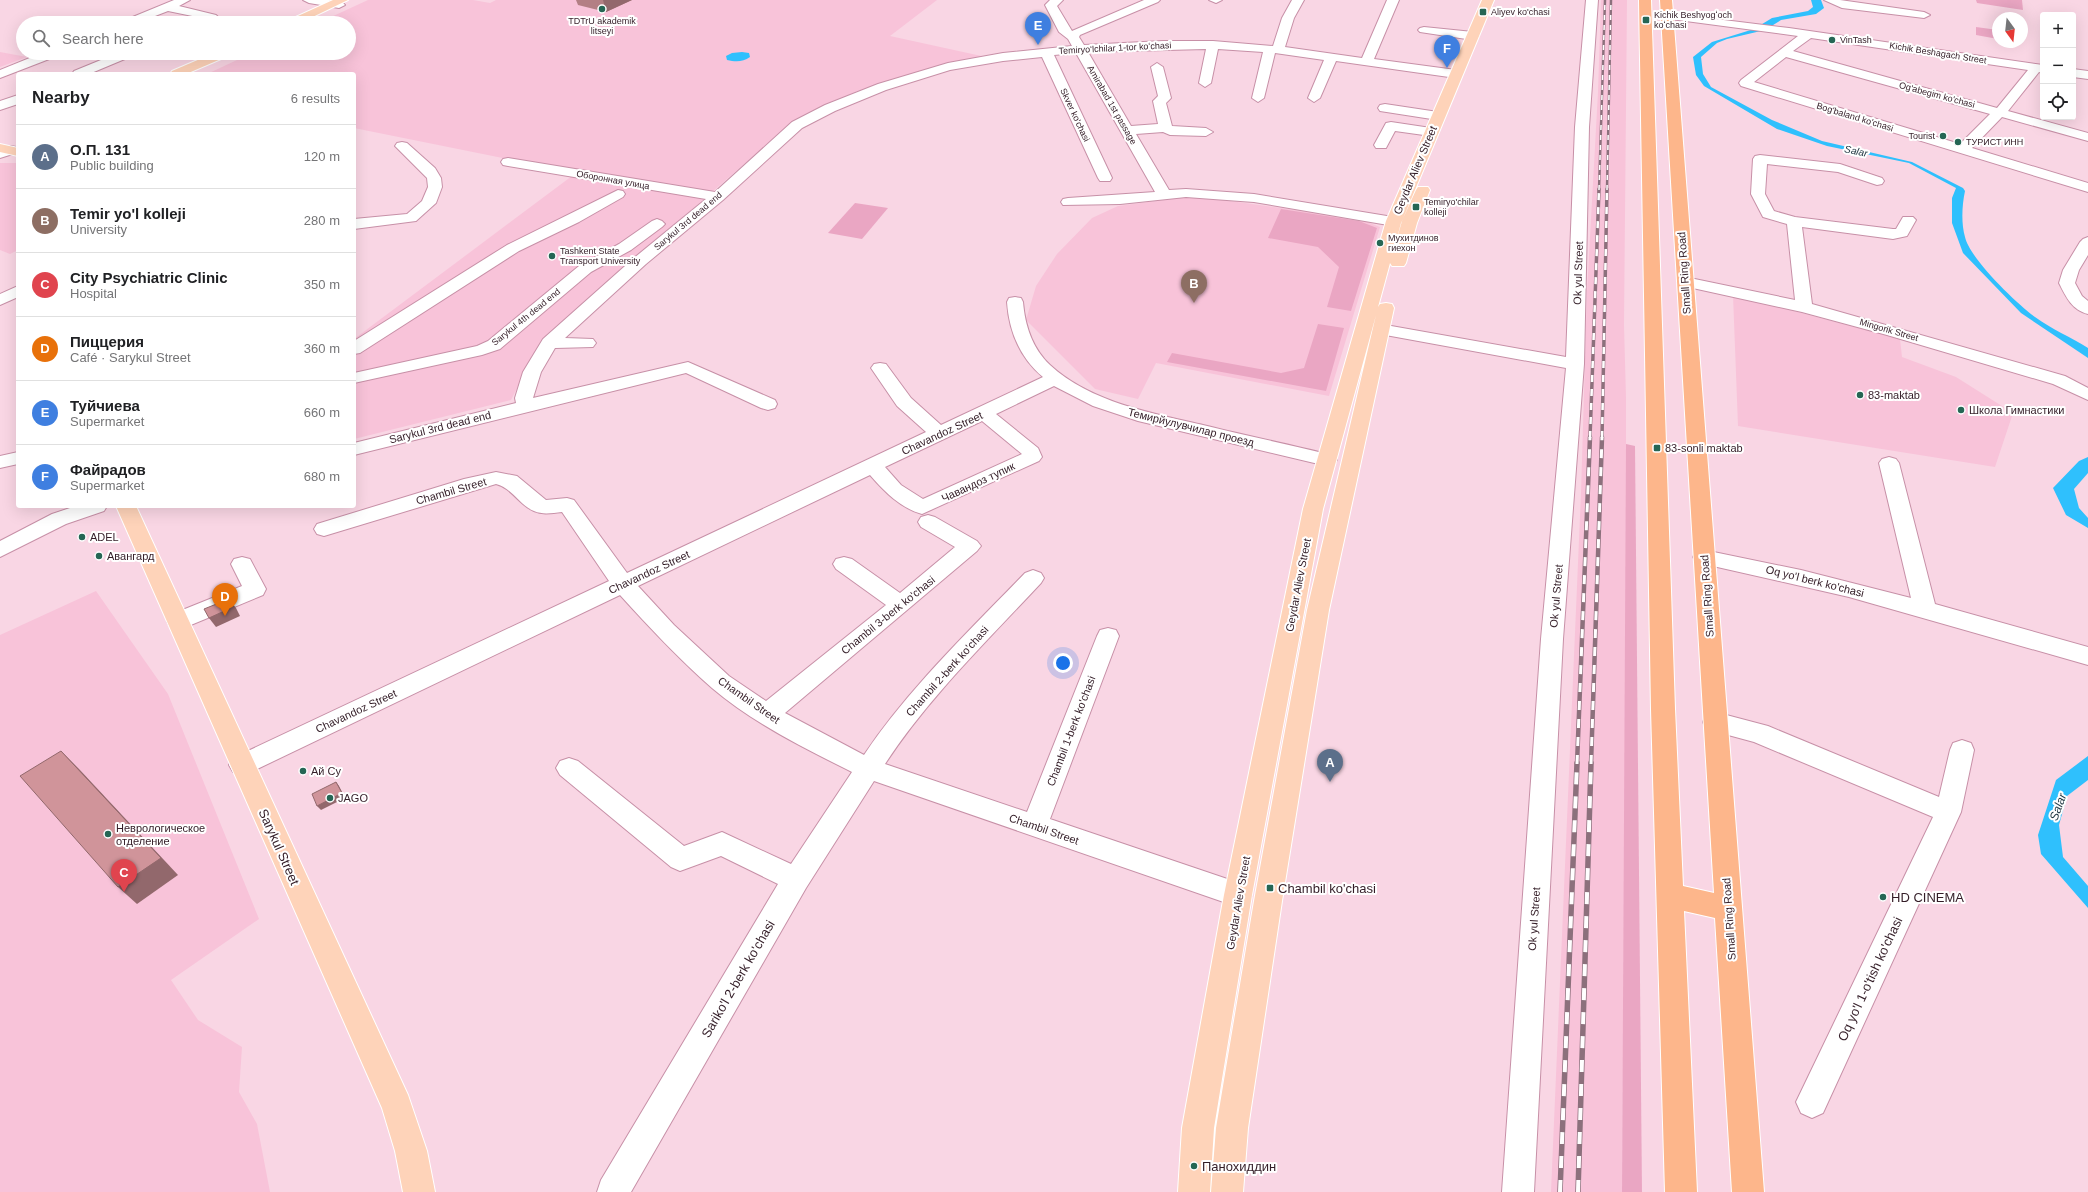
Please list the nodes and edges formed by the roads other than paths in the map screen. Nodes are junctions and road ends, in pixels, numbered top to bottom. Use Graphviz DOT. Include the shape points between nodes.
graph roads {
  1 [pos="184,0"];
  2 [pos="309,0"];
  3 [pos="351,0"];
  4 [pos="1057,0"];
  5 [pos="1154,0"];
  6 [pos="1298,0"];
  7 [pos="1393,0"];
  8 [pos="1592,0"];
  9 [pos="1830,0"];
  10 [pos="1923,0"];
  11 [pos="338,3"];
  12 [pos="167,7"];
  13 [pos="1656,7"];
  14 [pos="1490,8"];
  15 [pos="1924,15"];
  16 [pos="145,16"];
  17 [pos="208,16"];
  18 [pos="307,16"];
  19 [pos="313,16"];
  20 [pos="1424,30"];
  21 [pos="1808,34"];
  22 [pos="1472,36"];
  23 [pos="1073,37"];
  24 [pos="1213,46"];
  25 [pos="1080,49"];
  26 [pos="1274,50"];
  27 [pos="1924,51"];
  28 [pos="1046,52"];
  29 [pos="1785,53"];
  30 [pos="1332,56"];
  31 [pos="35,60"];
  32 [pos="111,60"];
  33 [pos="208,60"];
  34 [pos="219,60"];
  35 [pos="1367,61"];
  36 [pos="1157,67"];
  37 [pos="2040,68"];
  38 [pos="83,72"];
  39 [pos="181,72"];
  40 [pos="192,72"];
  41 [pos="2076,73"];
  42 [pos="0,74"];
  43 [pos="1462,74"];
  44 [pos="2088,75"];
  45 [pos="1205,83"];
  46 [pos="16,93"];
  47 [pos="1258,98"];
  48 [pos="1314,98"];
  49 [pos="0,106"];
  50 [pos="1385,108"];
  51 [pos="2000,112"];
  52 [pos="1435,124"];
  53 [pos="1166,128"];
  54 [pos="1126,130"];
  55 [pos="788,132"];
  56 [pos="1206,132"];
  57 [pos="2088,137"];
  58 [pos="1381,145"];
  59 [pos="402,146"];
  60 [pos="1962,150"];
  61 [pos="508,162"];
  62 [pos="1105,178"];
  63 [pos="1877,181"];
  64 [pos="2088,188"];
  65 [pos="618,194"];
  66 [pos="1164,194"];
  67 [pos="718,197"];
  68 [pos="1068,202"];
  69 [pos="1908,220"];
  70 [pos="1794,221"];
  71 [pos="1402,222"];
  72 [pos="356,224"];
  73 [pos="657,224"];
  74 [pos="2087,246"];
  75 [pos="1685,282"];
  76 [pos="16,292"];
  77 [pos="0,300"];
  78 [pos="1015,302"];
  79 [pos="1804,307"];
  80 [pos="2088,309"];
  81 [pos="1373,328"];
  82 [pos="549,343"];
  83 [pos="587,343"];
  84 [pos="356,348"];
  85 [pos="1575,364"];
  86 [pos="880,368"];
  87 [pos="356,378"];
  88 [pos="1056,378"];
  89 [pos="2088,395"];
  90 [pos="768,404"];
  91 [pos="526,406"];
  92 [pos="984,413"];
  93 [pos="939,434"];
  94 [pos="356,448"];
  95 [pos="16,458"];
  96 [pos="1327,460"];
  97 [pos="0,462"];
  98 [pos="1888,463"];
  99 [pos="1349,465"];
  100 [pos="873,466"];
  101 [pos="91,508"];
  102 [pos="129,508"];
  103 [pos="928,522"];
  104 [pos="324,528"];
  105 [pos="0,550"];
  106 [pos="1704,557"];
  107 [pos="242,564"];
  108 [pos="844,564"];
  109 [pos="1033,578"];
  110 [pos="623,584"];
  111 [pos="901,605"];
  112 [pos="1294,606"];
  113 [pos="1925,608"];
  114 [pos="1318,610"];
  115 [pos="178,621"];
  116 [pos="1108,636"];
  117 [pos="2088,656"];
  118 [pos="767,714"];
  119 [pos="1715,722"];
  120 [pos="1962,750"];
  121 [pos="242,765"];
  122 [pos="569,768"];
  123 [pos="869,769"];
  124 [pos="1948,812"];
  125 [pos="1034,826"];
  126 [pos="796,880"];
  127 [pos="1238,895"];
  128 [pos="1670,895"];
  129 [pos="1268,901"];
  130 [pos="1728,909"];
  131 [pos="1812,1102"];
  132 [pos="419,1192"];
  133 [pos="613,1192"];
  134 [pos="1194,1192"];
  135 [pos="1227,1192"];
  136 [pos="1518,1192"];
  137 [pos="1681,1192"];
  138 [pos="1748,1192"];
  1 -- 12 [label="street"];
  2 -- 11 [label="street"];
  3 -- 11 [label="main road"];
  4 -- 23 [label="street, Amirabad 1st passage" via="1051,5 1065,32"];
  5 -- 23 [label="street" via="1076,33"];
  6 -- 26 [label="street"];
  7 -- 35 [label="street"];
  8 -- 85 [label="street, Ok yul Street" via="1582,127"];
  9 -- 15 [label="street" via="1842,5"];
  10 -- 15 [label="street"];
  11 -- 18 [label="main road"];
  11 -- 19 [label="main road"];
  12 -- 16 [label="street"];
  12 -- 17 [label="street"];
  13 -- 21 [label="street, Kichik Beshagach Street"];
  13 -- 75 [label="highway, Small Ring Road"];
  13 -- 128 [label="highway" via="1663,709"];
  14 -- 22 [label="main road, Geydar Aliev Street"];
  14 -- 43 [label="main road, Geydar Aliev Street"];
  15 -- 27 [label="street"];
  20 -- 22 [label="street"];
  21 -- 27 [label="street, Kichik Beshagach Street"];
  21 -- 29 [label="street, Bog'baland ko'chasi"];
  22 -- 43 [label="main road, Geydar Aliev Street"];
  23 -- 25 [label="street, Amirabad 1st passage"];
  24 -- 25 [label="street, Temiryo‘lchilar 1-tor koʻchasi"];
  24 -- 26 [label="street, Temiryo‘lchilar 1-tor koʻchasi"];
  24 -- 45 [label="street"];
  25 -- 28 [label="street, Temiryo‘lchilar 1-tor koʻchasi"];
  25 -- 54 [label="street, Amirabad 1st passage"];
  26 -- 30 [label="street, Temiryo‘lchilar 1-tor koʻchasi"];
  26 -- 47 [label="street"];
  27 -- 37 [label="street, Kichik Beshagach Street"];
  28 -- 55 [label="street, Temiryo‘lchilar 1-tor koʻchasi" via="975,62 895,83 813,116"];
  28 -- 62 [label="street, Skver ko'chasi"];
  29 -- 51 [label="street, Og'abegim ko'chasi"];
  29 -- 60 [label="street, Bog'baland ko'chasi" via="1745,83"];
  30 -- 35 [label="street, Temiryo‘lchilar 1-tor koʻchasi"];
  30 -- 48 [label="street"];
  31 -- 42 [label="street"];
  32 -- 38 [label="street"];
  33 -- 39 [label="main road"];
  34 -- 40 [label="main road"];
  35 -- 43 [label="street, Temiryo‘lchilar 1-tor koʻchasi"];
  36 -- 53 [label="street" via="1165,98 1158,101"];
  37 -- 51 [label="street"];
  41 -- 44 [label="street"];
  43 -- 52 [label="main road, Geydar Aliev Street"];
  43 -- 71 [label="main road, Geydar Aliev Street"];
  46 -- 49 [label="street"];
  50 -- 52 [label="street"];
  51 -- 57 [label="street, Og'abegim ko'chasi"];
  51 -- 60 [label="street"];
  52 -- 58 [label="street" via="1391,126"];
  52 -- 71 [label="main road, Geydar Aliev Street"];
  53 -- 54 [label="street"];
  53 -- 56 [label="street" via="1170,131"];
  54 -- 66 [label="street, Amirabad 1st passage"];
  55 -- 67 [label="street, Sarykul 3rd dead end"];
  59 -- 72 [label="street" via="430,171 434,178 435,187 429,203 411,218"];
  60 -- 64 [label="street, Bog'baland ko'chasi"];
  61 -- 67 [label="street, Оборонная улица"];
  63 -- 70 [label="street" via="1840,168 1760,159 1758,194 1768,214"];
  65 -- 84 [label="street" via="513,248"];
  66 -- 68 [label="street" via="1120,200"];
  66 -- 71 [label="street" via="1254,198"];
  67 -- 82 [label="street, Sarykul 3rd dead end" via="640,261"];
  69 -- 70 [label="street" via="1902,233 1893,234"];
  70 -- 79 [label="street"];
  71 -- 81 [label="main road, Geydar Aliev Street"];
  73 -- 87 [label="street, Sarykul 4th dead end" via="625,247 584,269 494,345 482,350"];
  74 -- 80 [label="street" via="2071,270 2067,283 2075,300"];
  75 -- 79 [label="street, Mingorik Street"];
  75 -- 106 [label="highway, Small Ring Road"];
  76 -- 77 [label="street"];
  78 -- 88 [label="street, Темирйулувчилар проезд" via="1015,318 1025,346 1043,368"];
  79 -- 89 [label="street, Mingorik Street" via="2059,380"];
  81 -- 85 [label="street"];
  81 -- 96 [label="main road, Geydar Aliev Street"];
  81 -- 99 [label="main road, Geydar Aliev Street"];
  82 -- 83 [label="street"];
  82 -- 91 [label="street, Sarykul 3rd dead end" via="532,372 524,398"];
  85 -- 136 [label="street, Ok yul Street" via="1552,639"];
  86 -- 93 [label="street" via="904,402"];
  88 -- 92 [label="street, Chavandoz Street"];
  88 -- 96 [label="street, Темирйулувчилар проезд" via="1100,401 1144,417"];
  90 -- 91 [label="street, Sarykul 3rd dead end" via="688,367"];
  91 -- 94 [label="street, Sarykul 3rd dead end"];
  92 -- 93 [label="street, Chavandoz Street"];
  92 -- 100 [label="street, Чавандоз тупик" via="1031,452 1031,458 922,507 894,490"];
  93 -- 100 [label="street, Chavandoz Street"];
  95 -- 97 [label="street"];
  96 -- 99 [label="main road"];
  96 -- 112 [label="main road, Geydar Aliev Street" via="1313,509"];
  98 -- 113 [label="street"];
  99 -- 114 [label="main road, Geydar Aliev Street"];
  100 -- 110 [label="street, Chavandoz Street"];
  101 -- 105 [label="street" via="59,519"];
  102 -- 115 [label="main road, Sarykul Street"];
  103 -- 111 [label="street, Chambil 3-berk ko'chasi" via="970,546"];
  104 -- 110 [label="street, Chambil Street" via="471,484 496,478 510,480 540,506 567,505"];
  106 -- 113 [label="street, Oq yo'l berk ko'chasi" via="1744,564"];
  106 -- 119 [label="highway, Small Ring Road"];
  107 -- 115 [label="street" via="255,589"];
  108 -- 111 [label="street"];
  109 -- 123 [label="street, Chambil 2-berk ko'chasi" via="896,727"];
  110 -- 118 [label="street, Chambil Street" via="666,632 721,682"];
  110 -- 121 [label="street, Chavandoz Street"];
  111 -- 118 [label="street, Chambil 3-berk ko'chasi"];
  112 -- 114 [label="main road"];
  112 -- 127 [label="main road, Geydar Aliev Street"];
  113 -- 117 [label="street, Oq yo'l berk ko'chasi"];
  114 -- 129 [label="main road, Geydar Aliev Street"];
  115 -- 121 [label="main road, Sarykul Street"];
  116 -- 125 [label="street, Chambil 1-berk ko'chasi"];
  118 -- 123 [label="street, Chambil Street"];
  119 -- 124 [label="street" via="1759,733"];
  119 -- 130 [label="highway, Small Ring Road"];
  120 -- 124 [label="street, Oq yo'l 1-o'tish ko'chasi"];
  121 -- 132 [label="main road, Sarykul Street" via="397,1106 412,1156"];
  122 -- 126 [label="street" via="680,859 722,844"];
  123 -- 125 [label="street, Chambil Street"];
  123 -- 126 [label="street, Sariko'l 2-berk ko'chasi"];
  124 -- 131 [label="street, Oq yo'l 1-o'tish ko'chasi"];
  125 -- 127 [label="street, Chambil Street"];
  126 -- 133 [label="street, Sariko'l 2-berk ko'chasi"];
  127 -- 129 [label="main road"];
  127 -- 134 [label="main road, Geydar Aliev Street" via="1198,1128"];
  128 -- 130 [label="highway"];
  128 -- 137 [label="highway"];
  129 -- 135 [label="main road, Geydar Aliev Street" via="1232,1128"];
  130 -- 138 [label="highway, Small Ring Road"];
}
